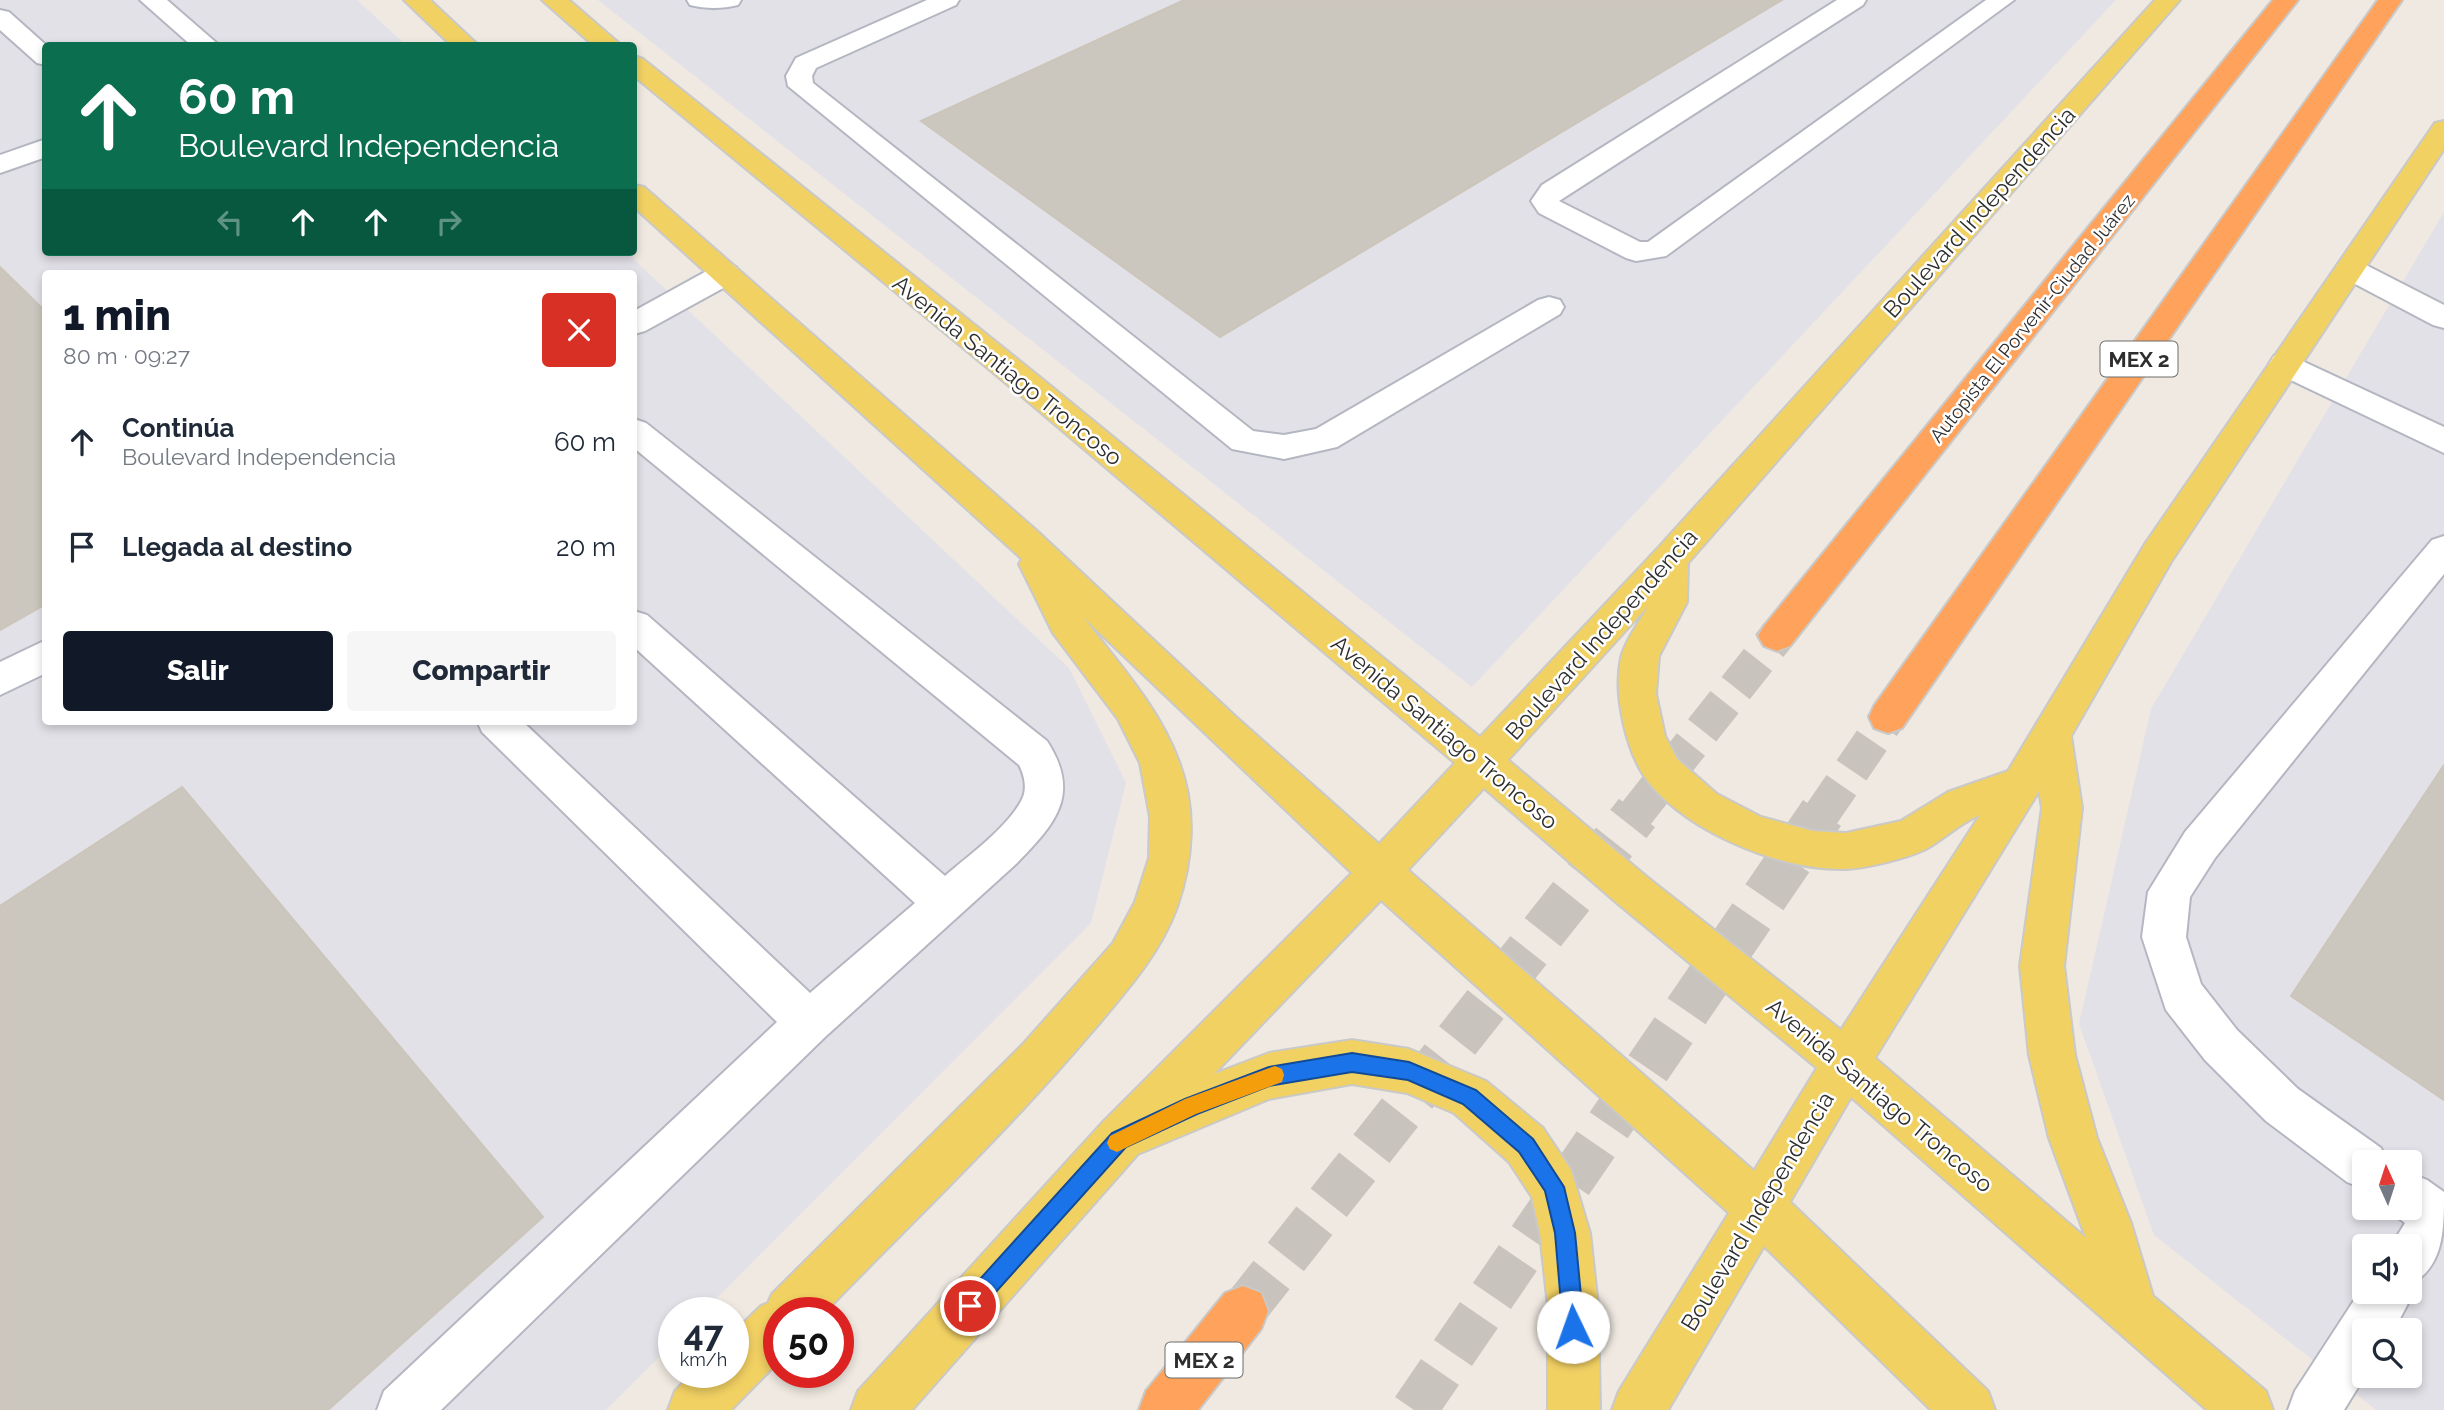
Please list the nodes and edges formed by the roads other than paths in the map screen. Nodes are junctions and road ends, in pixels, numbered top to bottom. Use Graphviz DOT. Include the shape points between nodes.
graph roads {
  1 [pos="152,0"];
  2 [pos="416,0"];
  3 [pos="554,0"];
  4 [pos="699,0"];
  5 [pos="729,0"];
  6 [pos="947,0"];
  7 [pos="1854,0"];
  8 [pos="2002,0"];
  9 [pos="2168,0"];
  10 [pos="2286,0"];
  11 [pos="2390,0"];
  12 [pos="0,17"];
  13 [pos="203,42"];
  14 [pos="463,42"];
  15 [pos="605,42"];
  16 [pos="42,54"];
  17 [pos="637,66"];
  18 [pos="2444,129"];
  19 [pos="42,151"];
  20 [pos="0,165"];
  21 [pos="637,196"];
  22 [pos="2350,269"];
  23 [pos="724,274"];
  24 [pos="1549,307"];
  25 [pos="2444,318"];
  26 [pos="637,322"];
  27 [pos="2285,364"];
  28 [pos="637,433"];
  29 [pos="2444,442"];
  30 [pos="1025,540"];
  31 [pos="2444,549"];
  32 [pos="1670,559"];
  33 [pos="637,628"];
  34 [pos="1777,636"];
  35 [pos="42,657"];
  36 [pos="0,680"];
  37 [pos="1888,717"];
  38 [pos="500,725"];
  39 [pos="2051,733"];
  40 [pos="1483,763"];
  41 [pos="2022,784"];
  42 [pos="1380,872"];
  43 [pos="944,903"];
  44 [pos="809,1022"];
  45 [pos="1846,1063"];
  46 [pos="1119,1140"];
  47 [pos="2352,1156"];
  48 [pos="1760,1208"];
  49 [pos="2430,1212"];
  50 [pos="2421,1234"];
  51 [pos="805,1297"];
  52 [pos="2132,1308"];
  53 [pos="1243,1311"];
  54 [pos="763,1340"];
  55 [pos="2352,1349"];
  56 [pos="749,1354"];
  57 [pos="715,1388"];
  58 [pos="402,1410"];
  59 [pos="694,1410"];
  60 [pos="877,1410"];
  61 [pos="1165,1410"];
  62 [pos="1574,1410"];
  63 [pos="1638,1410"];
  64 [pos="1969,1410"];
  65 [pos="2247,1410"];
  66 [pos="2314,1410"];
  1 -- 13 [label="lane"];
  2 -- 14 [label="main road"];
  3 -- 15 [label="main road"];
  4 -- 5 [label="lane"];
  6 -- 24 [label="lane" via="805,63 800,86 1244,441 1284,447 1325,439"];
  7 -- 8 [label="lane" via="1552,191 1545,201 1636,252 1656,250"];
  9 -- 32 [label="main road, Boulevard Independencia"];
  10 -- 34 [label="highway, Autopista El Porvenir-Ciudad Juárez"];
  11 -- 37 [label="highway, MEX 2"];
  12 -- 16 [label="lane"];
  17 -- 40 [label="main road, Avenida Santiago Troncoso"];
  18 -- 22 [label="main road, Boulevard Independencia"];
  19 -- 20 [label="lane"];
  21 -- 23 [label="main road"];
  22 -- 25 [label="lane"];
  22 -- 27 [label="main road, Boulevard Independencia"];
  23 -- 26 [label="lane"];
  23 -- 30 [label="main road"];
  27 -- 29 [label="lane"];
  27 -- 39 [label="main road, Boulevard Independencia" via="2158,553"];
  28 -- 43 [label="lane" via="1033,752 1041,765 1044,793 1032,820"];
  30 -- 42 [label="main road"];
  30 -- 51 [label="main road" via="1066,623 1132,708 1160,764 1170,817 1170,858 1155,908 1128,957 1040,1059"];
  31 -- 47 [label="lane" via="2200,845 2169,892 2164,937 2182,995 2221,1045 2282,1105"];
  32 -- 40 [label="main road, Boulevard Independencia"];
  32 -- 41 [label="main road" via="1668,602 1640,656 1637,694 1646,737 1663,771 1703,806 1752,833 1813,849 1846,850 1910,837 1962,804"];
  33 -- 43 [label="lane"];
  35 -- 36 [label="lane"];
  38 -- 44 [label="lane"];
  39 -- 41 [label="main road, Boulevard Independencia"];
  39 -- 52 [label="main road" via="2062,808 2042,966 2052,1055 2073,1138"];
  40 -- 42 [label="main road, Boulevard Independencia"];
  40 -- 45 [label="main road, Avenida Santiago Troncoso"];
  41 -- 45 [label="main road, Boulevard Independencia"];
  42 -- 46 [label="main road, Boulevard Independencia"];
  42 -- 48 [label="main road"];
  43 -- 44 [label="lane"];
  44 -- 58 [label="lane"];
  45 -- 48 [label="main road, Boulevard Independencia"];
  45 -- 52 [label="main road, Avenida Santiago Troncoso"];
  46 -- 60 [label="main road, Boulevard Independencia"];
  46 -- 62 [label="main road" via="1269,1076 1352,1062 1409,1071 1470,1097 1526,1146 1554,1187 1565,1233 1573,1306"];
  48 -- 63 [label="main road, Boulevard Independencia"];
  48 -- 64 [label="main road"];
  49 -- 50 [label="lane"];
  52 -- 65 [label="main road, Avenida Santiago Troncoso"];
  53 -- 61 [label="highway, MEX 2"];
  54 -- 56 [label="main road"];
  55 -- 66 [label="lane"];
  57 -- 59 [label="main road"];
}
